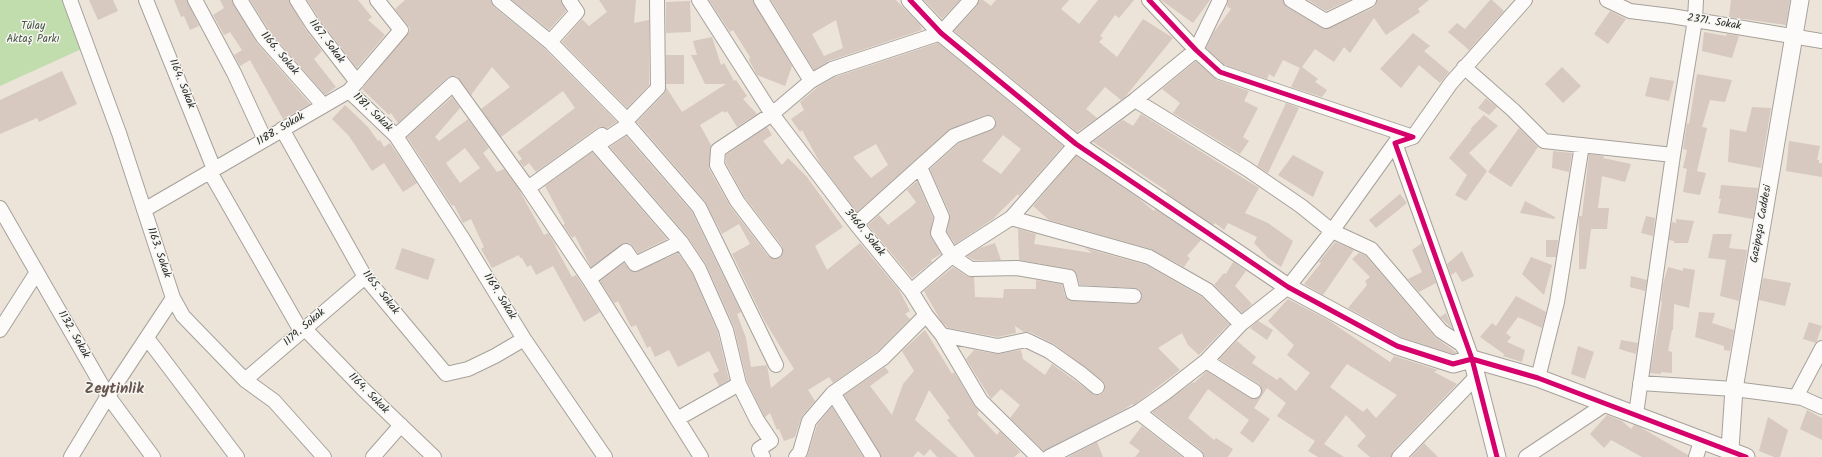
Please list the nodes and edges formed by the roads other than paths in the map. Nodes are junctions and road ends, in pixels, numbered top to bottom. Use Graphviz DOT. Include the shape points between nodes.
graph roads {
  1 [pos="70,0"];
  2 [pos="146,0"];
  3 [pos="195,0"];
  4 [pos="240,0"];
  5 [pos="297,0"];
  6 [pos="377,0"];
  7 [pos="499,0"];
  8 [pos="569,0"];
  9 [pos="657,0"];
  10 [pos="699,0"];
  11 [pos="761,0"];
  12 [pos="910,0"];
  13 [pos="971,0"];
  14 [pos="1149,0"];
  15 [pos="1220,0"];
  16 [pos="1291,0"];
  17 [pos="1369,0"];
  18 [pos="1525,0"];
  19 [pos="1607,0"];
  20 [pos="1696,0"];
  21 [pos="1800,0"];
  22 [pos="1695,20"];
  23 [pos="941,32"];
  24 [pos="1794,36"];
  25 [pos="1822,41"];
  26 [pos="550,42"];
  27 [pos="1196,50"];
  28 [pos="1464,67"];
  29 [pos="811,81"];
  30 [pos="353,87"];
  31 [pos="1135,100"];
  32 [pos="323,105"];
  33 [pos="772,114"];
  34 [pos="626,121"];
  35 [pos="988,123"];
  36 [pos="282,129"];
  37 [pos="396,136"];
  38 [pos="1413,137"];
  39 [pos="265,140"];
  40 [pos="1395,143"];
  41 [pos="1076,144"];
  42 [pos="1582,145"];
  43 [pos="1673,155"];
  44 [pos="920,167"];
  45 [pos="212,171"];
  46 [pos="528,188"];
  47 [pos="0,208"];
  48 [pos="144,210"];
  49 [pos="1011,218"];
  50 [pos="856,224"];
  51 [pos="1332,231"];
  52 [pos="681,242"];
  53 [pos="775,251"];
  54 [pos="952,256"];
  55 [pos="37,272"];
  56 [pos="366,277"];
  57 [pos="588,279"];
  58 [pos="1288,287"];
  59 [pos="911,291"];
  60 [pos="1134,296"];
  61 [pos="173,298"];
  62 [pos="926,315"];
  63 [pos="1241,324"];
  64 [pos="0,330"];
  65 [pos="302,330"];
  66 [pos="942,335"];
  67 [pos="147,338"];
  68 [pos="524,339"];
  69 [pos="1822,348"];
  70 [pos="1472,359"];
  71 [pos="1206,360"];
  72 [pos="776,365"];
  73 [pos="1477,376"];
  74 [pos="1538,378"];
  75 [pos="245,380"];
  76 [pos="1640,383"];
  77 [pos="739,384"];
  78 [pos="1097,387"];
  79 [pos="1734,389"];
  80 [pos="1254,391"];
  81 [pos="834,393"];
  82 [pos="108,396"];
  83 [pos="1796,397"];
  84 [pos="1607,404"];
  85 [pos="1822,407"];
  86 [pos="1138,412"];
  87 [pos="1636,414"];
  88 [pos="677,419"];
  89 [pos="400,425"];
  90 [pos="1702,439"];
  91 [pos="1730,449"];
  92 [pos="796,456"];
  93 [pos="71,457"];
  94 [pos="153,457"];
  95 [pos="237,457"];
  96 [pos="324,457"];
  97 [pos="373,457"];
  98 [pos="434,457"];
  99 [pos="605,457"];
  100 [pos="701,457"];
  101 [pos="763,457"];
  102 [pos="873,457"];
  103 [pos="1038,457"];
  104 [pos="1049,457"];
  105 [pos="1196,457"];
  106 [pos="1399,457"];
  107 [pos="1497,457"];
  108 [pos="1526,457"];
  109 [pos="1696,457"];
  110 [pos="1746,457"];
  1 -- 48 [label="street, 1163. Sokak" via="119,133"];
  2 -- 45 [label="street, 1164. Sokak"];
  3 -- 39 [label="street" via="234,73"];
  4 -- 32 [label="street, 1166. Sokak" via="263,38"];
  5 -- 30 [label="street, 1167. Sokak"];
  6 -- 30 [label="street, 1188. Sokak" via="402,30"];
  7 -- 26 [label="street"];
  8 -- 26 [label="street" via="577,12"];
  9 -- 34 [label="street" via="658,88"];
  10 -- 33 [label="street, 3460. Sokak"];
  11 -- 29 [label="street"];
  12 -- 23 [label="street"];
  13 -- 23 [label="street"];
  14 -- 27 [label="street"];
  15 -- 27 [label="street"];
  16 -- 17 [label="street" via="1326,21"];
  18 -- 28 [label="street"];
  19 -- 22 [label="street, 2371. Sokak" via="1630,10"];
  20 -- 22 [label="street"];
  21 -- 24 [label="street, Gazipaşa Caddesi"];
  22 -- 24 [label="street, 2371. Sokak"];
  22 -- 43 [label="street"];
  23 -- 29 [label="street" via="832,69"];
  23 -- 41 [label="street"];
  24 -- 25 [label="street, 2371. Sokak"];
  24 -- 79 [label="street, Gazipaşa Caddesi"];
  26 -- 34 [label="street"];
  27 -- 31 [label="street"];
  27 -- 38 [label="street" via="1220,72"];
  28 -- 38 [label="street"];
  28 -- 42 [label="street" via="1544,141"];
  29 -- 33 [label="street"];
  30 -- 32 [label="street, 1188. Sokak"];
  30 -- 37 [label="street, 1181. Sokak"];
  31 -- 41 [label="street"];
  31 -- 51 [label="street" via="1247,169"];
  32 -- 36 [label="street, 1188. Sokak"];
  33 -- 50 [label="street, 3460. Sokak"];
  33 -- 53 [label="street" via="718,150 717,165 737,200"];
  34 -- 46 [label="street"];
  34 -- 52 [label="street" via="597,145"];
  34 -- 72 [label="street" via="699,207"];
  35 -- 44 [label="street" via="954,136"];
  36 -- 39 [label="street, 1188. Sokak"];
  36 -- 56 [label="street, 1165. Sokak"];
  37 -- 46 [label="street" via="454,84"];
  37 -- 68 [label="street, 1169. Sokak"];
  38 -- 40 [label="street"];
  39 -- 45 [label="street, 1188. Sokak"];
  40 -- 51 [label="street"];
  40 -- 70 [label="street"];
  41 -- 49 [label="street"];
  41 -- 58 [label="street"];
  42 -- 43 [label="street"];
  42 -- 74 [label="street" via="1557,302"];
  43 -- 76 [label="street"];
  44 -- 50 [label="street"];
  44 -- 54 [label="street" via="942,216 938,233"];
  45 -- 48 [label="street, 1188. Sokak"];
  45 -- 65 [label="street, 1164. Sokak"];
  46 -- 57 [label="street"];
  47 -- 55 [label="street, 1132. Sokak"];
  48 -- 61 [label="street, 1163. Sokak"];
  49 -- 54 [label="street"];
  49 -- 63 [label="street" via="1149,257 1207,290"];
  50 -- 59 [label="street, 3460. Sokak"];
  51 -- 58 [label="street"];
  51 -- 70 [label="street" via="1371,249 1441,331 1461,344"];
  52 -- 57 [label="street" via="635,264 626,251"];
  52 -- 77 [label="street" via="699,269 726,330"];
  54 -- 59 [label="street"];
  54 -- 60 [label="street" via="971,269 1017,268 1069,277 1073,293"];
  55 -- 64 [label="street"];
  55 -- 82 [label="street, 1132. Sokak"];
  56 -- 65 [label="street, 1179. Sokak"];
  56 -- 68 [label="street, 1165. Sokak" via="446,374 468,369"];
  57 -- 88 [label="street"];
  58 -- 63 [label="street"];
  58 -- 70 [label="street" via="1397,346 1453,364"];
  59 -- 62 [label="street, 3460. Sokak"];
  61 -- 67 [label="street"];
  61 -- 75 [label="street, 1163. Sokak" via="183,316"];
  62 -- 66 [label="street, 3460. Sokak"];
  62 -- 81 [label="street" via="883,358"];
  63 -- 71 [label="street"];
  65 -- 75 [label="street, 1179. Sokak"];
  65 -- 89 [label="street, 1164. Sokak"];
  66 -- 78 [label="street" via="998,346 1026,340 1049,351"];
  66 -- 103 [label="street, 3460. Sokak" via="981,402"];
  67 -- 82 [label="street"];
  67 -- 95 [label="street"];
  68 -- 99 [label="street, 1169. Sokak"];
  69 -- 83 [label="street"];
  70 -- 73 [label="street"];
  70 -- 74 [label="street"];
  71 -- 80 [label="street"];
  71 -- 86 [label="street"];
  73 -- 106 [label="street"];
  73 -- 107 [label="street"];
  74 -- 84 [label="street"];
  75 -- 96 [label="street, 1163. Sokak" via="274,401"];
  76 -- 79 [label="street"];
  76 -- 87 [label="street"];
  77 -- 88 [label="street"];
  77 -- 101 [label="street" via="771,442 759,449"];
  79 -- 83 [label="street"];
  79 -- 91 [label="street, Gazipaşa Caddesi"];
  81 -- 92 [label="street" via="809,421 800,452"];
  81 -- 102 [label="street"];
  82 -- 93 [label="street"];
  82 -- 94 [label="street, 1132. Sokak"];
  83 -- 85 [label="street"];
  84 -- 87 [label="street"];
  84 -- 108 [label="street"];
  86 -- 104 [label="street"];
  86 -- 105 [label="street"];
  87 -- 90 [label="street"];
  88 -- 100 [label="street"];
  89 -- 97 [label="street"];
  89 -- 98 [label="street, 1164. Sokak"];
  90 -- 91 [label="street"];
  90 -- 109 [label="street"];
  91 -- 110 [label="street"];
}
